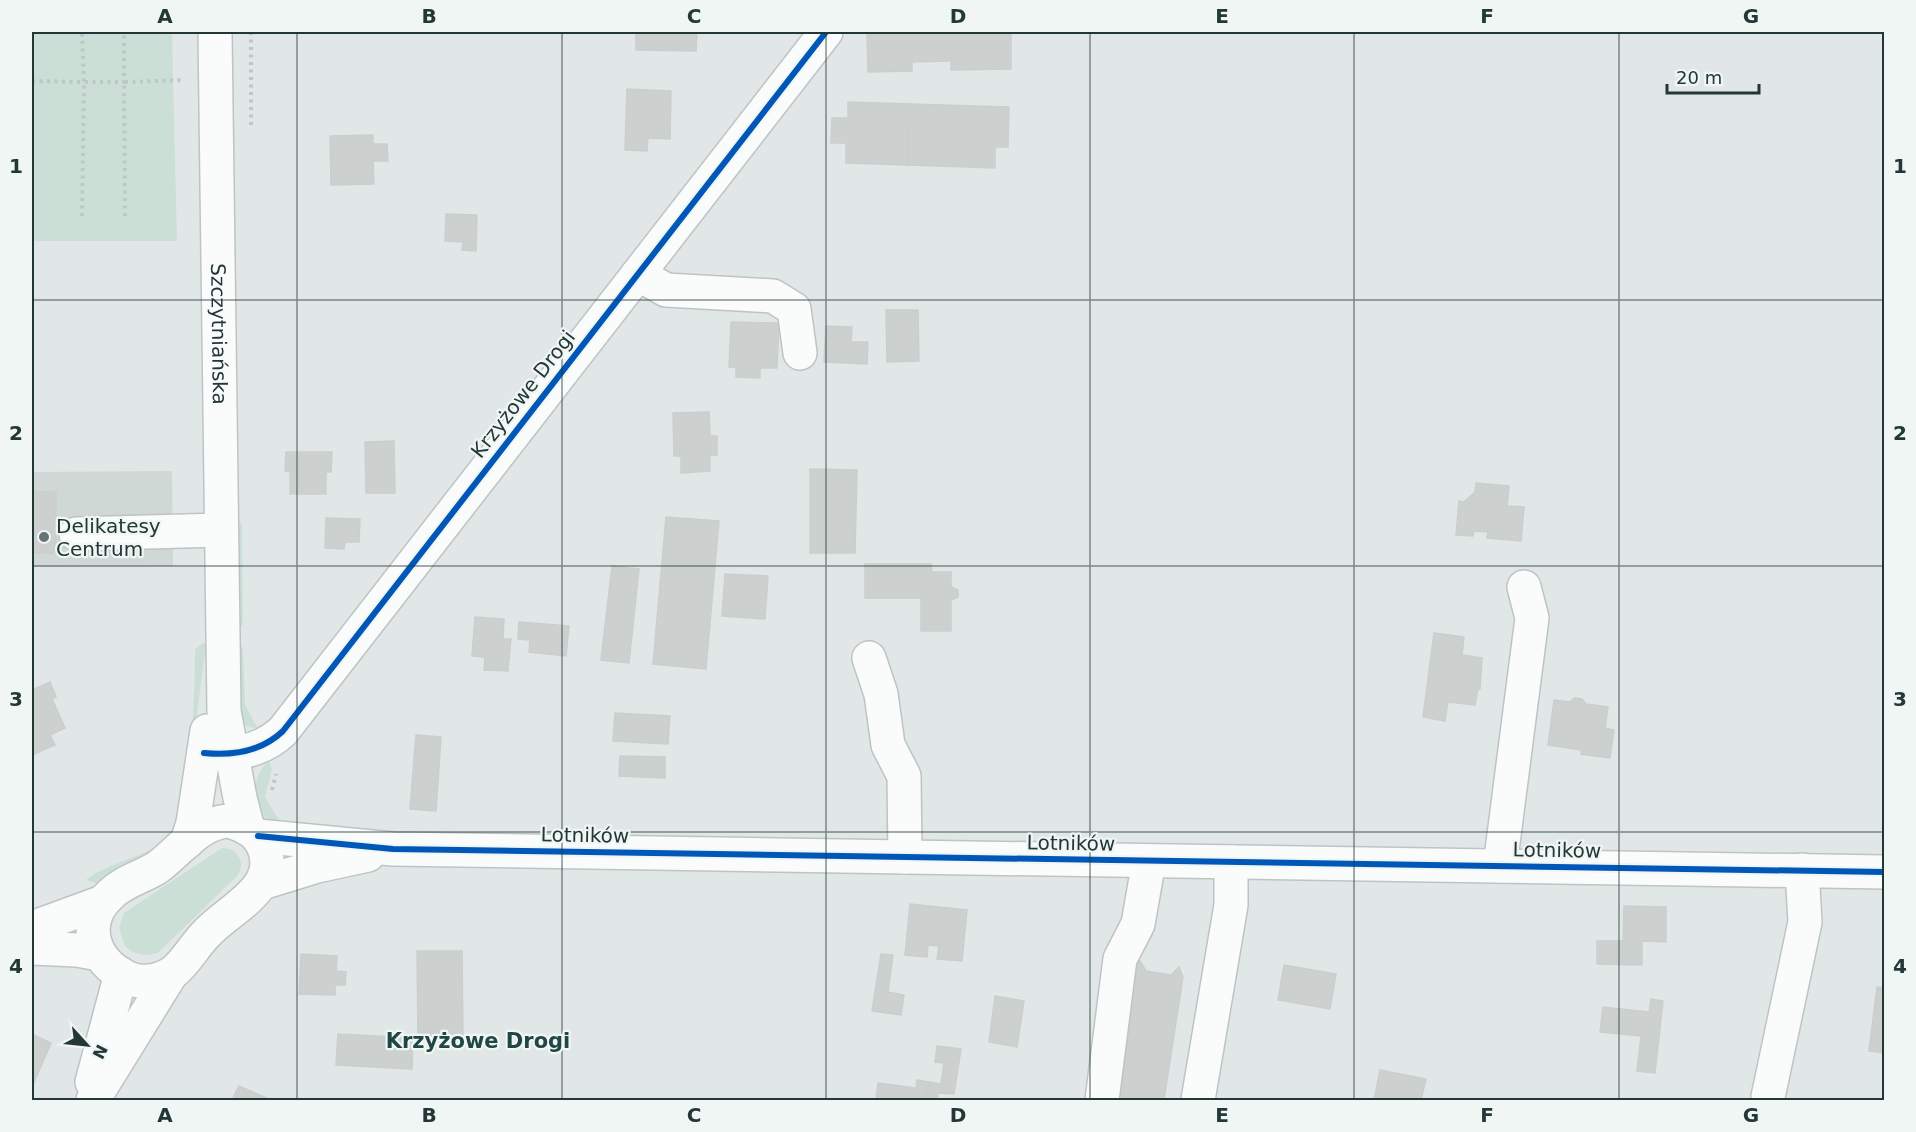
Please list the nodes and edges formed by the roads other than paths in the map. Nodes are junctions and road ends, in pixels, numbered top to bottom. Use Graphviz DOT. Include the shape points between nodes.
graph roads {
  1 [pos="215,32"];
  2 [pos="826,32"];
  3 [pos="638,274"];
  4 [pos="800,353"];
  5 [pos="220,530"];
  6 [pos="76,534"];
  7 [pos="1524,586"];
  8 [pos="869,658"];
  9 [pos="218,755"];
  10 [pos="253,832"];
  11 [pos="186,842"];
  12 [pos="393,849"];
  13 [pos="905,857"];
  14 [pos="1149,861"];
  15 [pos="1231,862"];
  16 [pos="1500,866"];
  17 [pos="1802,870"];
  18 [pos="1884,872"];
  19 [pos="262,883"];
  20 [pos="103,902"];
  21 [pos="32,928"];
  22 [pos="32,948"];
  23 [pos="110,964"];
  24 [pos="171,974"];
  25 [pos="1768,1097"];
  26 [pos="87,1101"];
  27 [pos="93,1101"];
  28 [pos="1102,1101"];
  29 [pos="1198,1101"];
  1 -- 5 [label="street, Szczytniańska"];
  2 -- 3 [label="street, Krzyżowe Drogi"];
  3 -- 4 [label="street" via="666,290 773,296 794,309"];
  3 -- 9 [label="street, Krzyżowe Drogi" via="283,731 272,742"];
  5 -- 6 [label="street"];
  5 -- 9 [label="street, Szczytniańska"];
  7 -- 16 [label="street" via="1532,618"];
  8 -- 13 [label="street" via="881,694 888,745 904,776"];
  9 -- 10 [label="street, Szczytniańska"];
  9 -- 11 [label="street, Szczytniańska"];
  10 -- 11 [label="street, Lotników" via="230,821 219,822"];
  10 -- 12 [label="street, Lotników"];
  10 -- 19 [label="street, Szczytniańska" via="267,864"];
  11 -- 20 [label="street, Lotników" via="157,868 120,886"];
  12 -- 13 [label="street, Lotników"];
  12 -- 19 [label="street, Lotników"];
  13 -- 14 [label="street, Lotników"];
  14 -- 15 [label="street, Lotników"];
  14 -- 28 [label="street" via="1138,924 1120,959"];
  15 -- 16 [label="street, Lotników"];
  15 -- 29 [label="street" via="1232,904"];
  16 -- 17 [label="street, Lotników"];
  17 -- 18 [label="street, Lotników"];
  17 -- 25 [label="street" via="1805,922"];
  19 -- 24 [label="street" via="206,934"];
  20 -- 21 [label="street"];
  20 -- 23 [label="street" via="96,913 92,934"];
  22 -- 23 [label="street" via="77,950"];
  23 -- 24 [label="street" via="140,981"];
  23 -- 26 [label="street"];
  24 -- 27 [label="street"];
}
